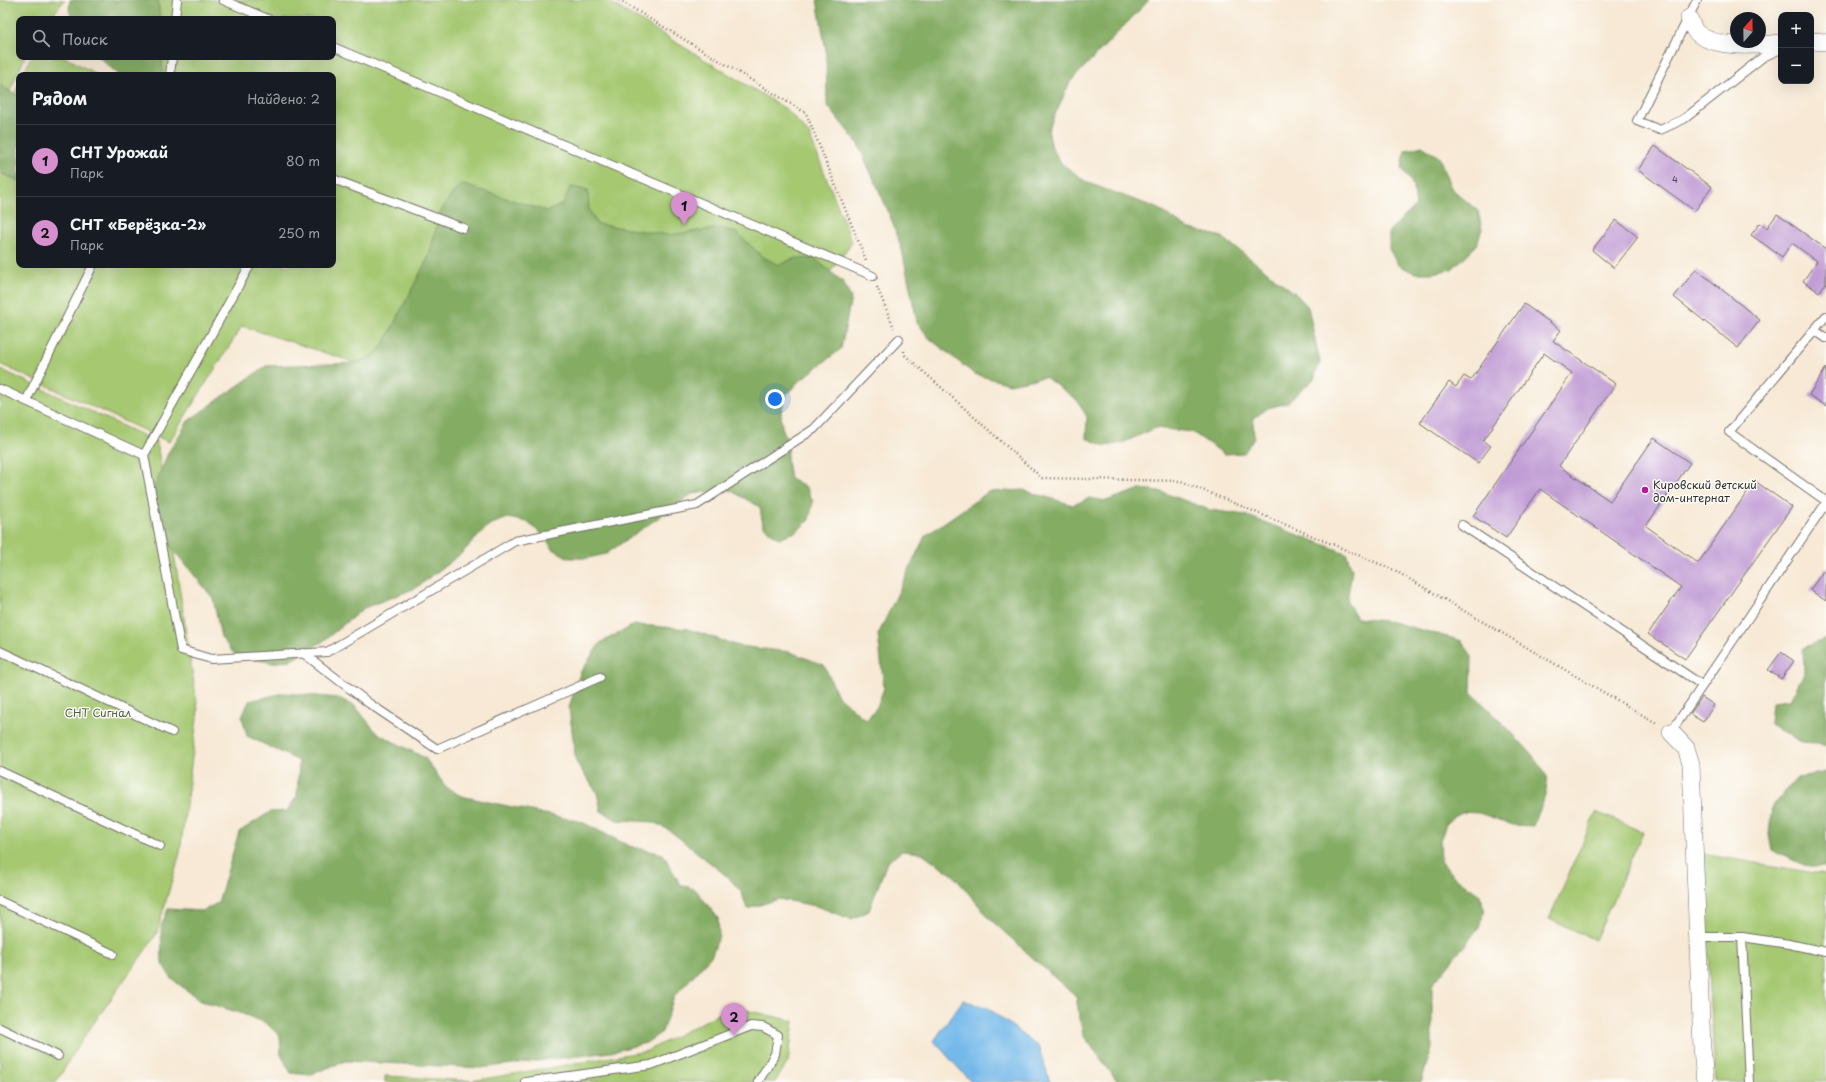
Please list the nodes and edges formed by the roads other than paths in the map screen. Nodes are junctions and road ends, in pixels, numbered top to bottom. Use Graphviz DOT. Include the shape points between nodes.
graph roads {
  1 [pos="177,0"];
  2 [pos="224,0"];
  3 [pos="1697,0"];
  4 [pos="176,16"];
  5 [pos="261,16"];
  6 [pos="1689,18"];
  7 [pos="1814,41"];
  8 [pos="1826,42"];
  9 [pos="1778,43"];
  10 [pos="336,47"];
  11 [pos="1778,50"];
  12 [pos="172,60"];
  13 [pos="170,72"];
  14 [pos="336,180"];
  15 [pos="463,228"];
  16 [pos="92,268"];
  17 [pos="248,268"];
  18 [pos="873,276"];
  19 [pos="1826,316"];
  20 [pos="1814,330"];
  21 [pos="1826,338"];
  22 [pos="899,339"];
  23 [pos="0,389"];
  24 [pos="26,401"];
  25 [pos="144,454"];
  26 [pos="1826,502"];
  27 [pos="1462,525"];
  28 [pos="0,650"];
  29 [pos="303,653"];
  30 [pos="600,677"];
  31 [pos="1702,685"];
  32 [pos="172,732"];
  33 [pos="1671,732"];
  34 [pos="0,771"];
  35 [pos="160,846"];
  36 [pos="0,901"];
  37 [pos="1698,937"];
  38 [pos="1742,937"];
  39 [pos="1826,952"];
  40 [pos="113,954"];
  41 [pos="0,1028"];
  42 [pos="58,1056"];
  43 [pos="525,1082"];
  44 [pos="758,1082"];
  45 [pos="1705,1082"];
  46 [pos="1748,1082"];
  1 -- 4 [label="lane"];
  2 -- 5 [label="lane"];
  3 -- 6 [label="lane"];
  6 -- 9 [label="street" via="1696,32 1710,40 1761,46"];
  6 -- 11 [label="lane" via="1637,122 1660,130 1684,119 1763,57"];
  7 -- 8 [label="street"];
  10 -- 18 [label="lane"];
  12 -- 13 [label="lane"];
  14 -- 15 [label="lane"];
  16 -- 24 [label="lane"];
  17 -- 25 [label="lane"];
  19 -- 20 [label="lane"];
  20 -- 21 [label="lane"];
  20 -- 26 [label="lane" via="1729,432"];
  22 -- 29 [label="lane" via="814,429 697,506 515,541 327,652"];
  23 -- 24 [label="lane"];
  24 -- 25 [label="lane"];
  25 -- 29 [label="lane" via="181,650 211,658"];
  26 -- 31 [label="lane"];
  27 -- 31 [label="lane"];
  28 -- 32 [label="lane"];
  29 -- 30 [label="lane" via="370,704 437,749"];
  31 -- 33 [label="lane"];
  33 -- 37 [label="street" via="1686,748 1691,764"];
  34 -- 35 [label="lane"];
  36 -- 40 [label="lane"];
  37 -- 38 [label="lane"];
  37 -- 45 [label="street"];
  38 -- 39 [label="lane"];
  38 -- 46 [label="lane"];
  41 -- 42 [label="lane"];
  43 -- 44 [label="lane" via="651,1065 751,1026 763,1027 778,1035 775,1054"];
}
